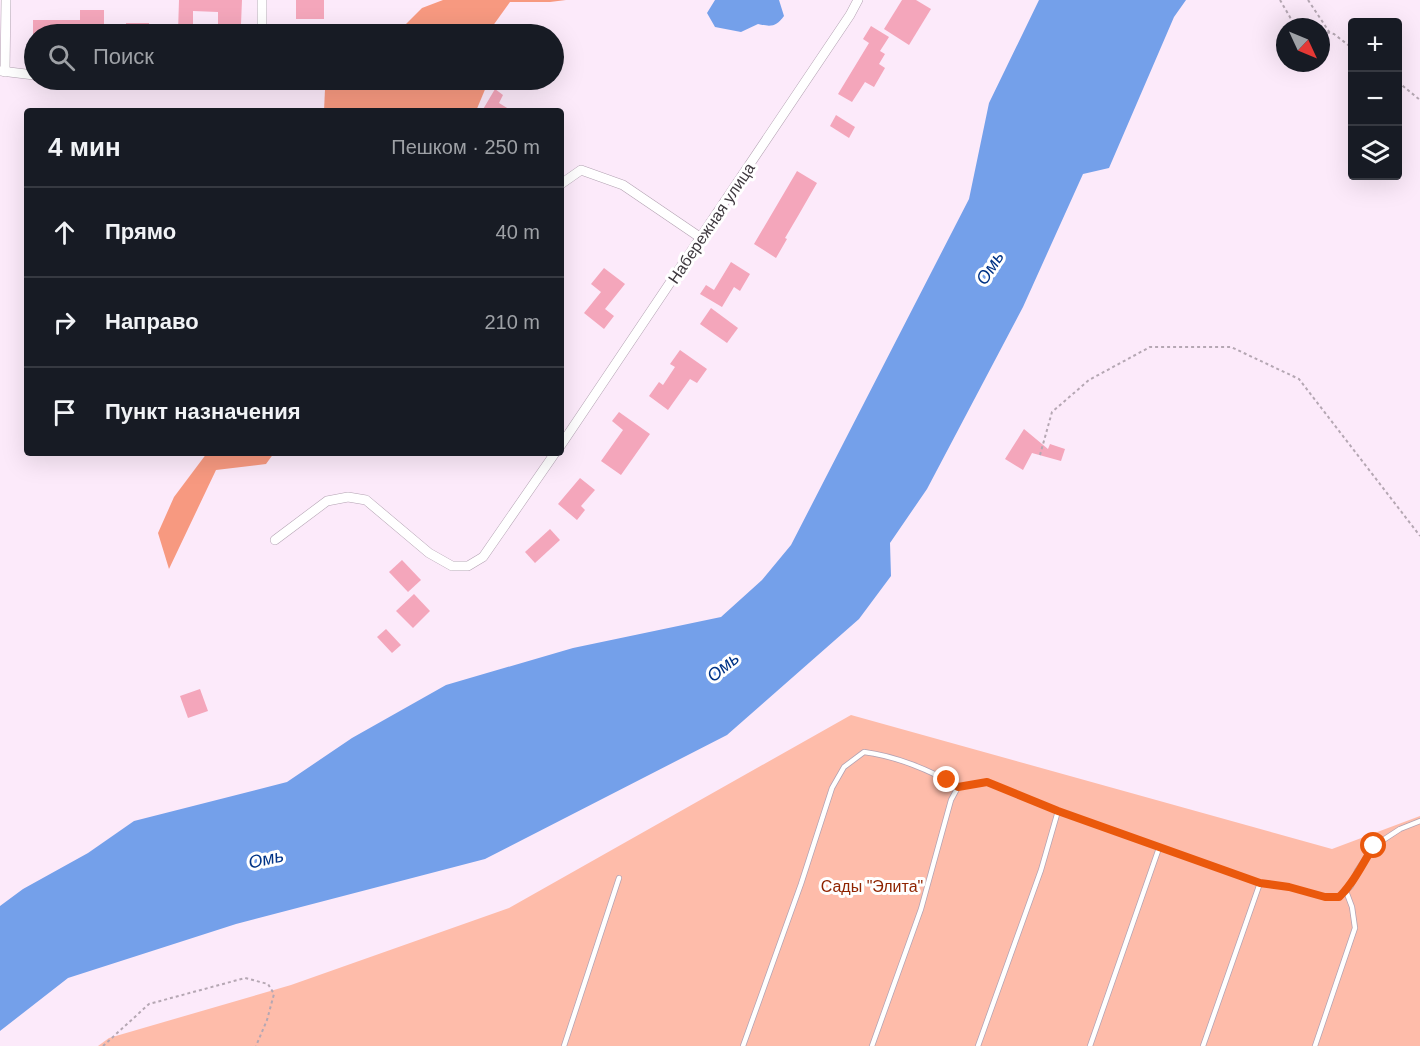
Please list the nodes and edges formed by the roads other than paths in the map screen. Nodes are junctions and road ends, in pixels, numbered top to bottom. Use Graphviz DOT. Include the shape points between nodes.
graph roads {
  1 [pos="6,0"];
  2 [pos="262,0"];
  3 [pos="858,0"];
  4 [pos="262,24"];
  5 [pos="3,72"];
  6 [pos="24,74"];
  7 [pos="564,182"];
  8 [pos="701,238"];
  9 [pos="564,441"];
  10 [pos="553,456"];
  11 [pos="275,540"];
  12 [pos="958,787"];
  13 [pos="1058,811"];
  14 [pos="1420,821"];
  15 [pos="1159,848"];
  16 [pos="619,878"];
  17 [pos="1260,883"];
  18 [pos="1346,891"];
  19 [pos="564,1046"];
  20 [pos="743,1046"];
  21 [pos="872,1046"];
  22 [pos="978,1046"];
  23 [pos="1090,1046"];
  24 [pos="1203,1046"];
  25 [pos="1315,1046"];
  1 -- 5 [label="street"];
  2 -- 4 [label="street"];
  3 -- 8 [label="street, Набережная улица"];
  5 -- 6 [label="street"];
  7 -- 8 [label="street" via="581,170 623,185"];
  8 -- 9 [label="street, Набережная улица"];
  10 -- 11 [label="street" via="483,557 468,566 452,566 429,553 366,500 348,496 327,501"];
  12 -- 13 [label="lane" via="987,782"];
  12 -- 20 [label="lane" via="880,754 864,752 844,767 820,820"];
  12 -- 21 [label="lane" via="921,909"];
  13 -- 15 [label="lane"];
  13 -- 22 [label="lane"];
  14 -- 18 [label="lane" via="1374,846"];
  15 -- 17 [label="lane"];
  15 -- 23 [label="lane"];
  16 -- 19 [label="lane"];
  17 -- 18 [label="lane" via="1325,897 1339,897"];
  17 -- 24 [label="lane"];
  18 -- 25 [label="lane" via="1355,928"];
}
